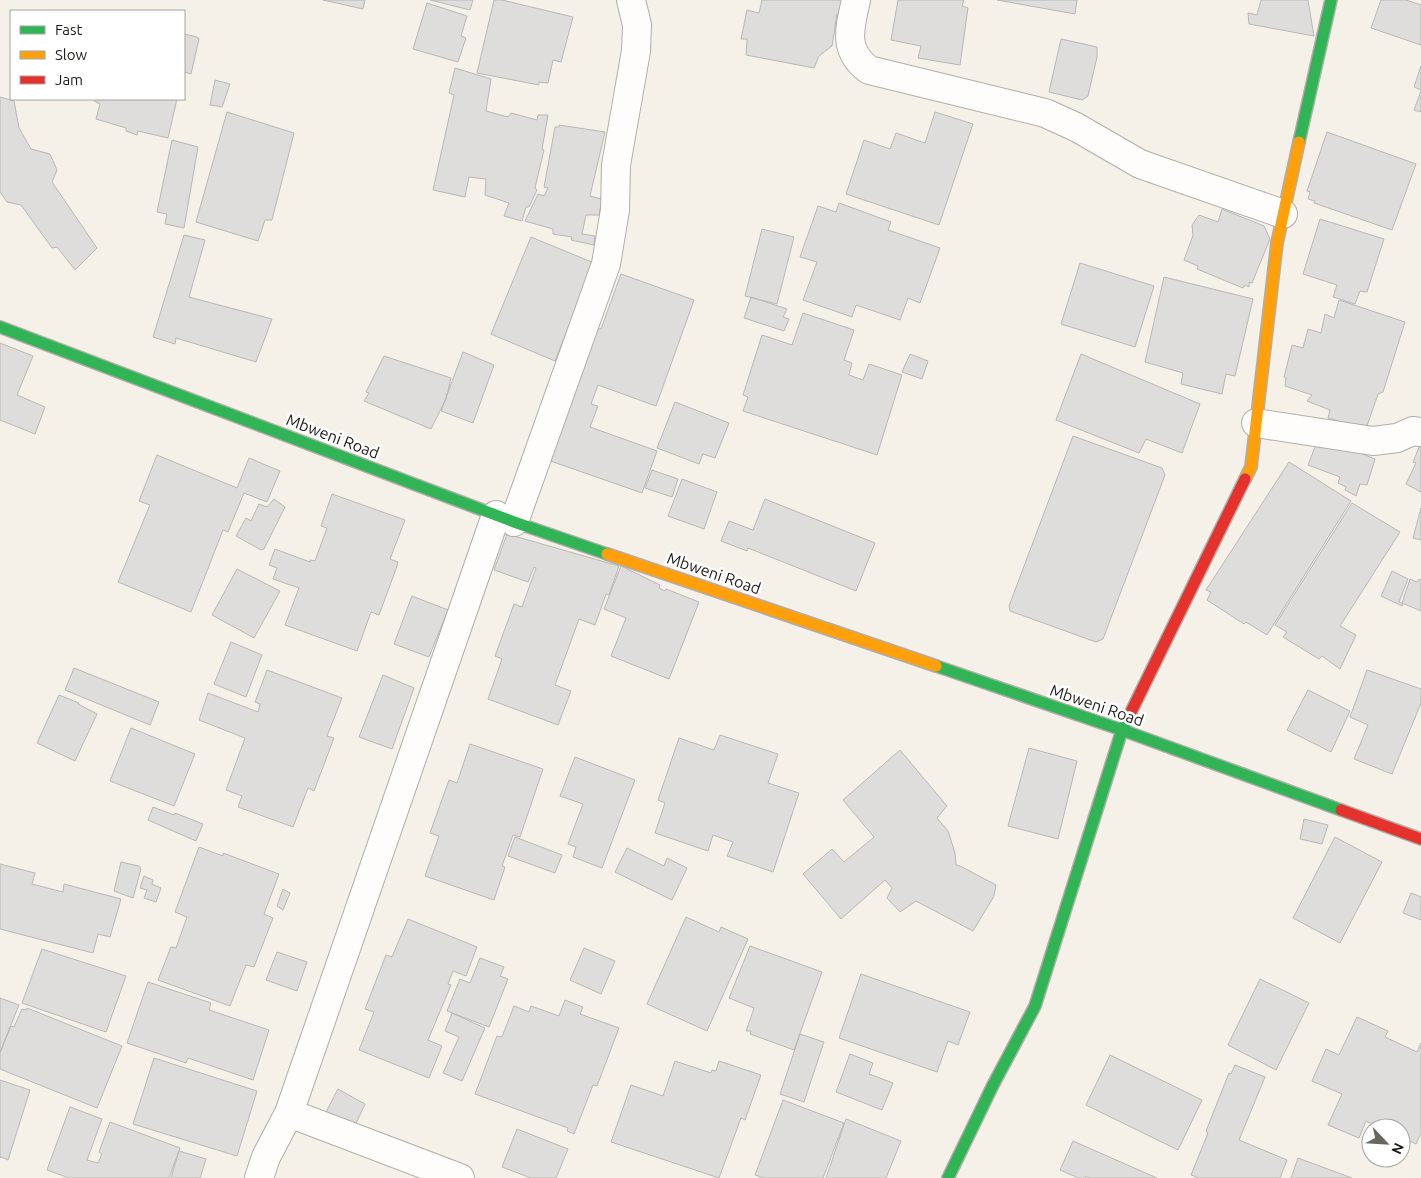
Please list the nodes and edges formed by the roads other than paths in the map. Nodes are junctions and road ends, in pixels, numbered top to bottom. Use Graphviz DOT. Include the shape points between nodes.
graph roads {
  1 [pos="631,0"];
  2 [pos="856,0"];
  3 [pos="1331,0"];
  4 [pos="1283,214"];
  5 [pos="0,327"];
  6 [pos="1256,423"];
  7 [pos="1421,432"];
  8 [pos="505,518"];
  9 [pos="1122,730"];
  10 [pos="1421,840"];
  11 [pos="288,1113"];
  12 [pos="260,1178"];
  13 [pos="460,1178"];
  14 [pos="948,1178"];
  1 -- 8 [label="street" via="637,25 636,51 616,164 616,210 606,264"];
  2 -- 4 [label="street" via="849,33 858,62 869,70 1045,113 1140,164"];
  3 -- 4 [label="street"];
  4 -- 6 [label="street"];
  5 -- 8 [label="street, Mbweni Road"];
  6 -- 7 [label="street" via="1373,441"];
  6 -- 9 [label="street" via="1251,467"];
  8 -- 9 [label="street, Mbweni Road"];
  8 -- 11 [label="street"];
  9 -- 10 [label="street, Mbweni Road"];
  9 -- 14 [label="street" via="1035,1006"];
  11 -- 12 [label="street" via="266,1157"];
  11 -- 13 [label="street"];
}
